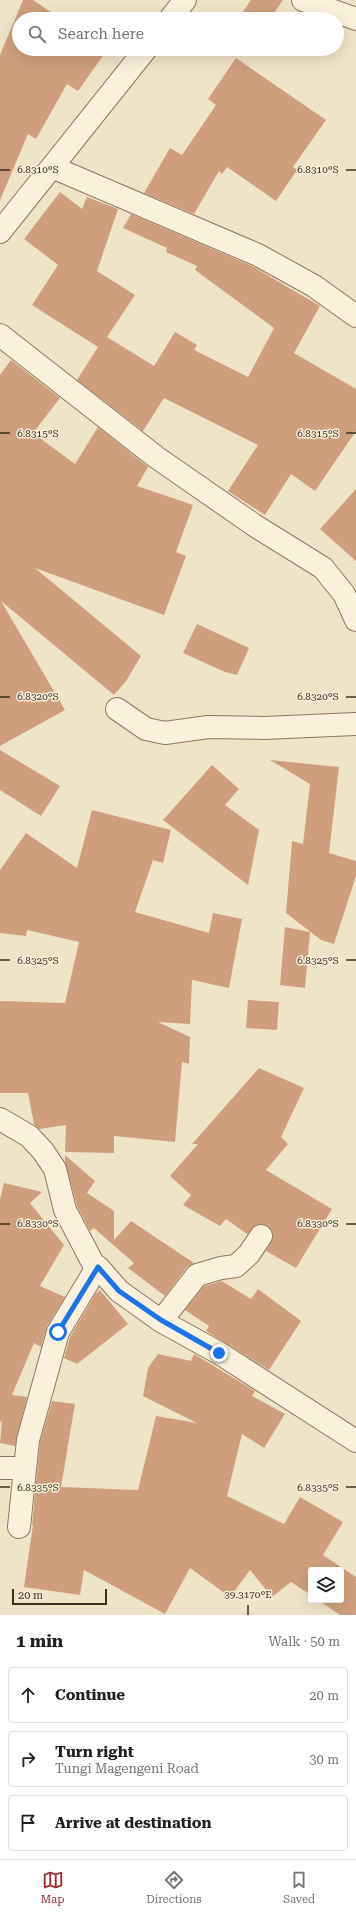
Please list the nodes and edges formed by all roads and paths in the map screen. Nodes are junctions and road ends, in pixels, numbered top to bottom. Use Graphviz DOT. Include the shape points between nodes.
graph roads {
  1 [pos="185,0"];
  2 [pos="304,0"];
  3 [pos="176,12"];
  4 [pos="337,12"];
  5 [pos="344,15"];
  6 [pos="356,19"];
  7 [pos="140,56"];
  8 [pos="52,167"];
  9 [pos="0,232"];
  10 [pos="356,316"];
  11 [pos="0,335"];
  12 [pos="356,620"];
  13 [pos="117,709"];
  14 [pos="356,724"];
  15 [pos="0,1119"];
  16 [pos="262,1236"];
  17 [pos="96,1269"];
  18 [pos="161,1320"];
  19 [pos="356,1441"];
  20 [pos="0,1468"];
  21 [pos="25,1468"];
  22 [pos="19,1527"];
  1 -- 3 [label="street"];
  2 -- 4 [label="street"];
  5 -- 6 [label="street"];
  7 -- 8 [label="street"];
  8 -- 9 [label="street"];
  8 -- 10 [label="street" via="258,255 314,286"];
  11 -- 12 [label="street" via="156,457 254,526 323,568 344,594"];
  13 -- 14 [label="street" via="146,729 165,733 208,727 264,728"];
  15 -- 17 [label="street" via="29,1136 55,1169 65,1210"];
  16 -- 18 [label="street" via="236,1266 197,1275"];
  17 -- 18 [label="street" via="98,1267 119,1291"];
  17 -- 21 [label="street" via="58,1332 28,1440"];
  18 -- 19 [label="street" via="219,1353"];
  20 -- 21 [label="street"];
  21 -- 22 [label="street"];
}
